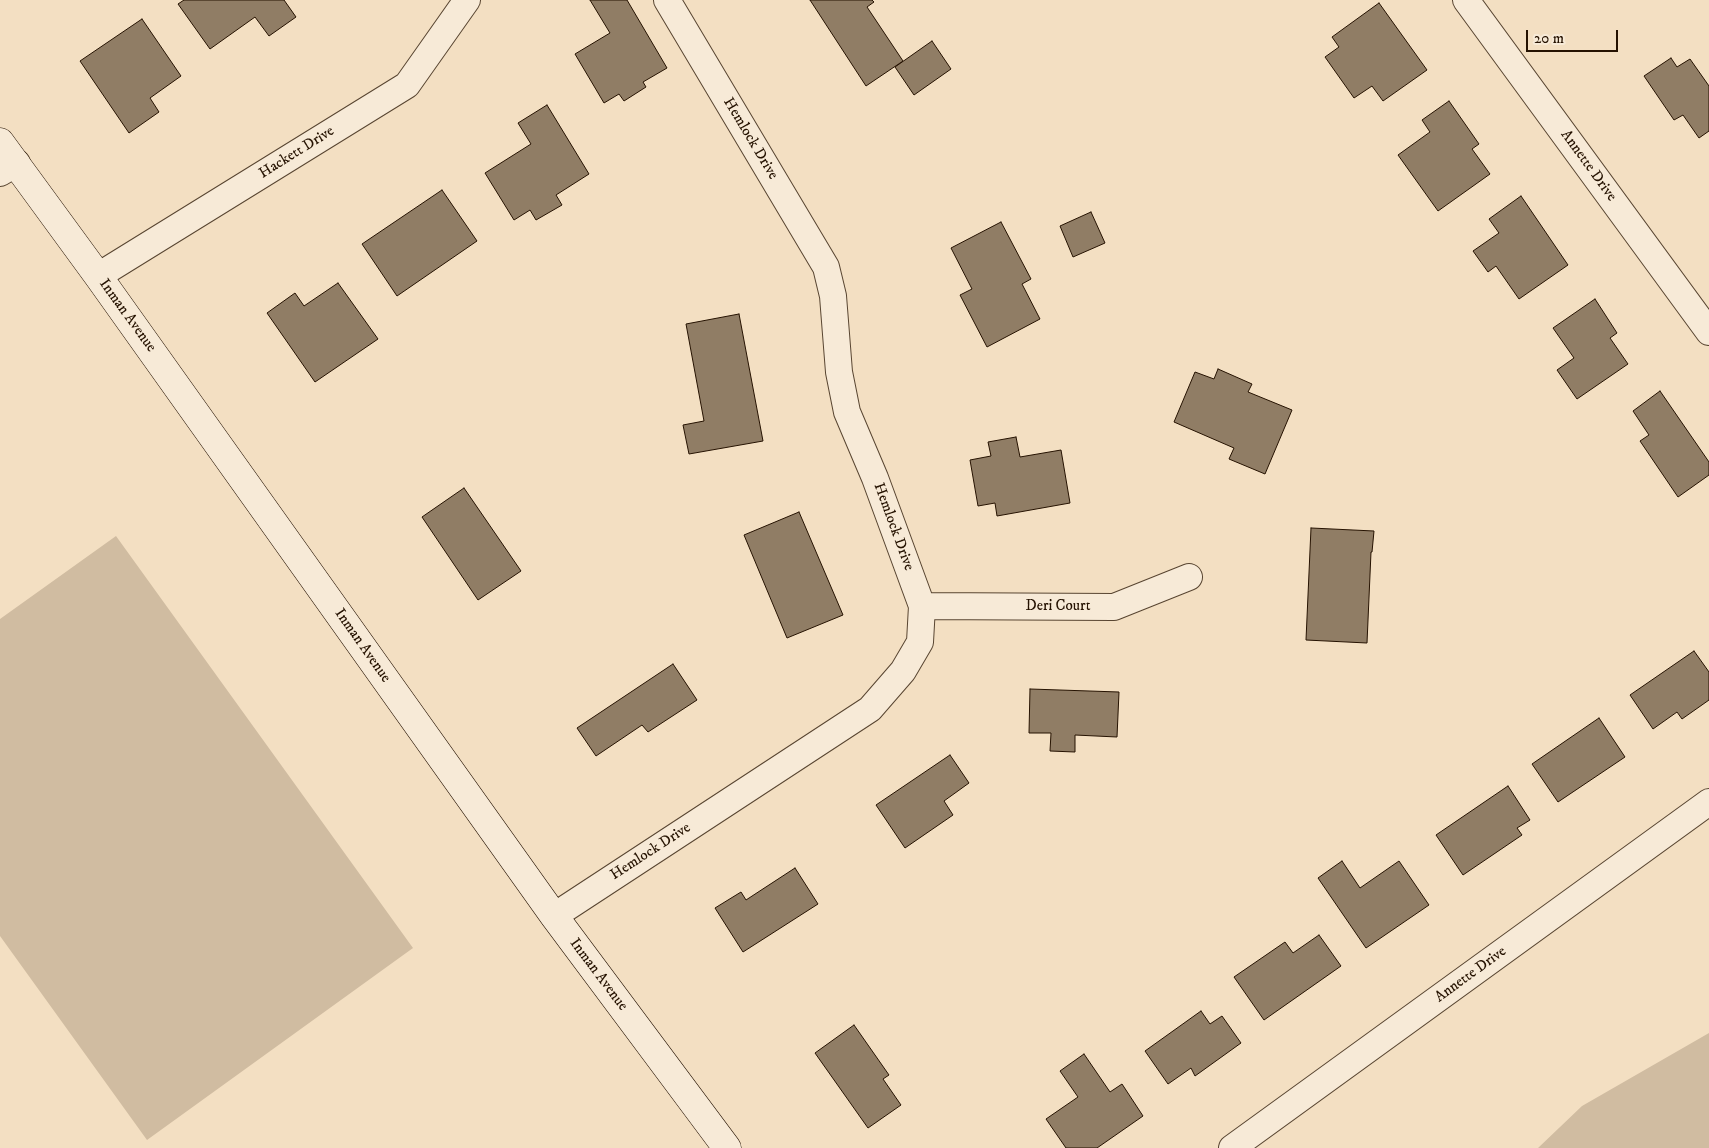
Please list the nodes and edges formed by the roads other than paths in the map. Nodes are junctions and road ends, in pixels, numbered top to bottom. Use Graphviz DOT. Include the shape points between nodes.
graph roads {
  1 [pos="467,0"];
  2 [pos="667,0"];
  3 [pos="1466,0"];
  4 [pos="0,142"];
  5 [pos="8,168"];
  6 [pos="98,276"];
  7 [pos="1709,332"];
  8 [pos="1189,577"];
  9 [pos="922,606"];
  10 [pos="1709,802"];
  11 [pos="554,916"];
  12 [pos="728,1148"];
  13 [pos="1232,1148"];
  1 -- 6 [label="street, Hackett Drive" via="407,85"];
  2 -- 9 [label="street, Hemlock Drive" via="826,268 833,296 839,372 847,412"];
  3 -- 7 [label="street, Annette Drive"];
  4 -- 5 [label="main road, Inman Avenue"];
  5 -- 6 [label="main road, Inman Avenue"];
  6 -- 11 [label="main road, Inman Avenue"];
  8 -- 9 [label="street, Deri Court" via="1114,607"];
  9 -- 11 [label="street, Hemlock Drive" via="920,642 903,671 870,709"];
  10 -- 13 [label="street, Annette Drive"];
  11 -- 12 [label="main road, Inman Avenue"];
}
